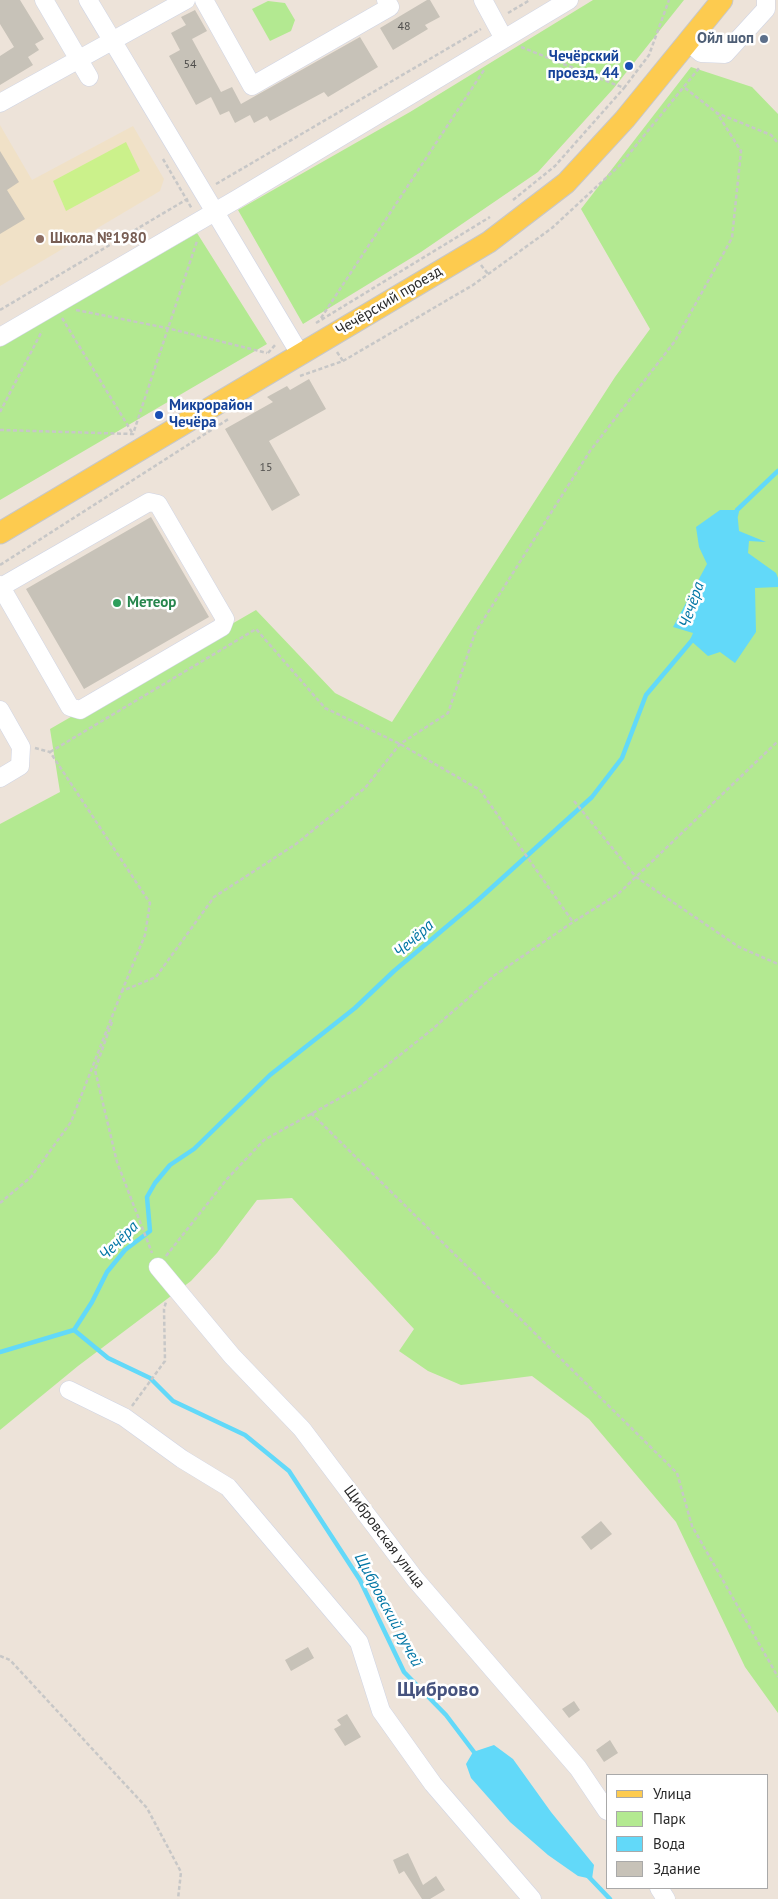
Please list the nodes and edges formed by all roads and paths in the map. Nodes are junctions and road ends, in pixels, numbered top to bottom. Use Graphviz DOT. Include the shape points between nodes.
graph roads {
  1 [pos="44,0"];
  2 [pos="88,0"];
  3 [pos="186,0"];
  4 [pos="204,0"];
  5 [pos="386,0"];
  6 [pos="483,0"];
  7 [pos="530,0"];
  8 [pos="569,0"];
  9 [pos="669,0"];
  10 [pos="722,0"];
  11 [pos="766,0"];
  12 [pos="495,21"];
  13 [pos="504,39"];
  14 [pos="112,40"];
  15 [pos="688,42"];
  16 [pos="79,58"];
  17 [pos="487,64"];
  18 [pos="89,77"];
  19 [pos="624,88"];
  20 [pos="685,88"];
  21 [pos="0,103"];
  22 [pos="717,114"];
  23 [pos="778,143"];
  24 [pos="162,157"];
  25 [pos="201,190"];
  26 [pos="186,200"];
  27 [pos="506,205"];
  28 [pos="492,216"];
  29 [pos="206,217"];
  30 [pos="54,306"];
  31 [pos="0,310"];
  32 [pos="167,328"];
  33 [pos="0,337"];
  34 [pos="267,353"];
  35 [pos="300,354"];
  36 [pos="0,412"];
  37 [pos="0,430"];
  38 [pos="133,434"];
  39 [pos="0,533"];
  40 [pos="1,586"];
  41 [pos="0,710"];
  42 [pos="778,741"];
  43 [pos="400,744"];
  44 [pos="21,747"];
  45 [pos="50,752"];
  46 [pos="0,778"];
  47 [pos="574,801"];
  48 [pos="636,877"];
  49 [pos="573,922"];
  50 [pos="778,964"];
  51 [pos="122,990"];
  52 [pos="311,1113"];
  53 [pos="0,1202"];
  54 [pos="154,1260"];
  55 [pos="172,1284"];
  56 [pos="69,1390"];
  57 [pos="124,1417"];
  58 [pos="0,1656"];
  59 [pos="778,1677"];
  60 [pos="606,1810"];
  61 [pos="178,1899"];
  62 [pos="532,1899"];
  1 -- 16 [label="street"];
  2 -- 14 [label="street"];
  3 -- 14 [label="street"];
  4 -- 5 [label="street" via="252,86 390,7"];
  6 -- 12 [label="street"];
  7 -- 12 [label="path"];
  8 -- 13 [label="street"];
  9 -- 19 [label="path" via="649,55"];
  10 -- 15 [label="main road, Чечёрский проезд"];
  11 -- 15 [label="street" via="766,9 725,54 701,53"];
  12 -- 13 [label="street"];
  12 -- 25 [label="path" via="228,178"];
  13 -- 19 [label="path"];
  13 -- 29 [label="street"];
  14 -- 16 [label="street"];
  14 -- 25 [label="street"];
  15 -- 35 [label="main road, Чечёрский проезд" via="625,119 566,183 490,242"];
  16 -- 18 [label="street"];
  16 -- 21 [label="street"];
  17 -- 28 [label="path" via="320,321"];
  19 -- 27 [label="path" via="555,166"];
  20 -- 22 [label="path"];
  22 -- 23 [label="path" via="771,135"];
  22 -- 43 [label="path" via="741,151 732,238 675,341 590,451 475,633 448,713"];
  24 -- 26 [label="path"];
  25 -- 26 [label="path"];
  25 -- 29 [label="street"];
  26 -- 29 [label="path"];
  26 -- 31 [label="path"];
  29 -- 30 [label="street"];
  29 -- 32 [label="path"];
  29 -- 35 [label="street"];
  30 -- 32 [label="path"];
  30 -- 33 [label="street"];
  30 -- 36 [label="path"];
  30 -- 38 [label="path"];
  32 -- 34 [label="path"];
  32 -- 38 [label="path"];
  35 -- 39 [label="main road, Чечёрский проезд"];
  37 -- 38 [label="path"];
  40 -- 40 [label="street" via="70,707 80,710 222,627 224,619 158,504 149,502"];
  41 -- 44 [label="street"];
  42 -- 48 [label="path"];
  43 -- 45 [label="path" via="325,708 256,629"];
  43 -- 49 [label="path" via="480,790"];
  43 -- 51 [label="path" via="365,788 296,844 214,897 156,977"];
  44 -- 45 [label="path"];
  44 -- 46 [label="street" via="20,766"];
  45 -- 51 [label="path" via="150,903 145,935"];
  47 -- 48 [label="path"];
  48 -- 49 [label="path" via="618,894"];
  48 -- 50 [label="path" via="739,948"];
  49 -- 52 [label="path" via="495,975 358,1088"];
  51 -- 53 [label="path" via="71,1122 31,1177"];
  51 -- 54 [label="path" via="96,1070 117,1162"];
  52 -- 54 [label="path" via="264,1140"];
  52 -- 59 [label="path" via="677,1474 692,1526"];
  54 -- 55 [label="street, Щибровская улица"];
  55 -- 57 [label="path" via="164,1309 165,1361"];
  55 -- 60 [label="street, Щибровская улица" via="232,1356 302,1429 415,1579 578,1768"];
  56 -- 57 [label="street"];
  57 -- 62 [label="street" via="228,1487 318,1591 359,1642 381,1711 433,1784"];
  58 -- 61 [label="path" via="10,1660 147,1808 181,1872"];
}
